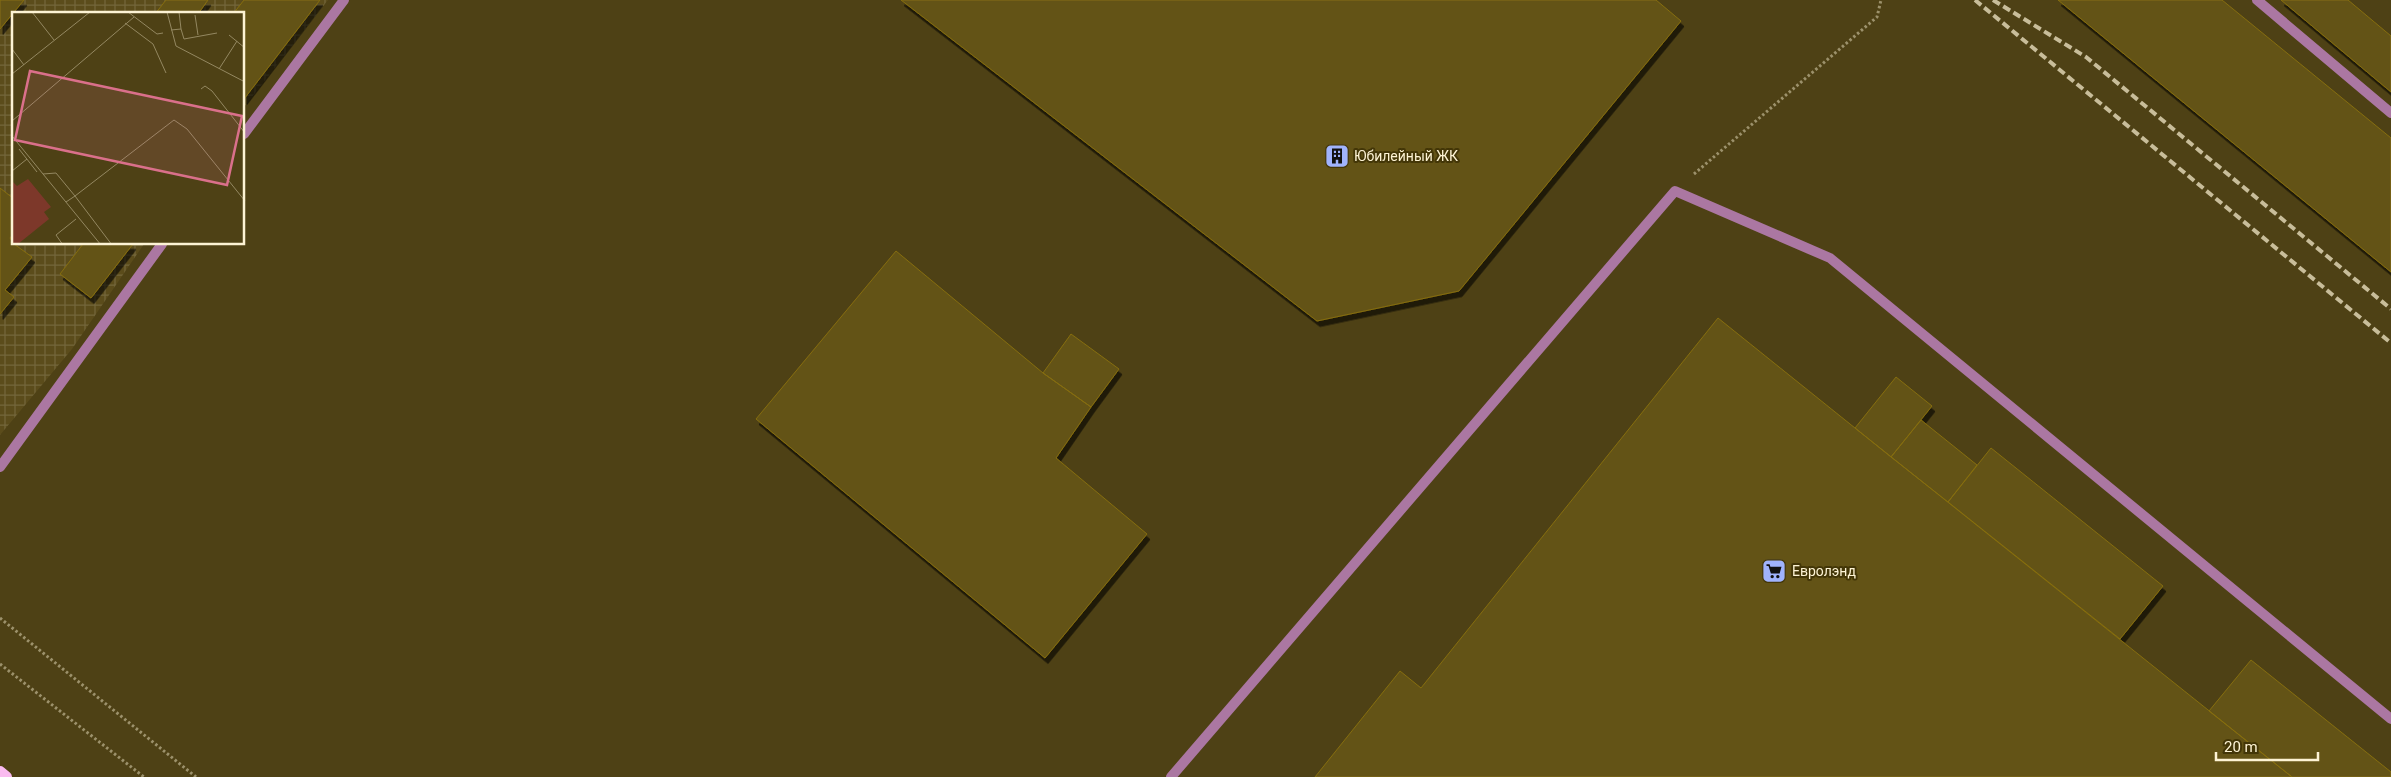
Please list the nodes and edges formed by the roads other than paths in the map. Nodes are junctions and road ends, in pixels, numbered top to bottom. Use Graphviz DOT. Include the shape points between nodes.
graph roads {
  1 [pos="344,0"];
  2 [pos="2258,0"];
  3 [pos="2391,113"];
  4 [pos="245,133"];
  5 [pos="161,245"];
  6 [pos="0,467"];
  7 [pos="2391,719"];
  8 [pos="0,772"];
  9 [pos="6,777"];
  10 [pos="1171,777"];
  1 -- 4 [label="lane"];
  2 -- 3 [label="lane"];
  5 -- 6 [label="lane"];
  7 -- 10 [label="lane" via="1830,258 1675,191"];
  8 -- 9 [label="main road"];
}
